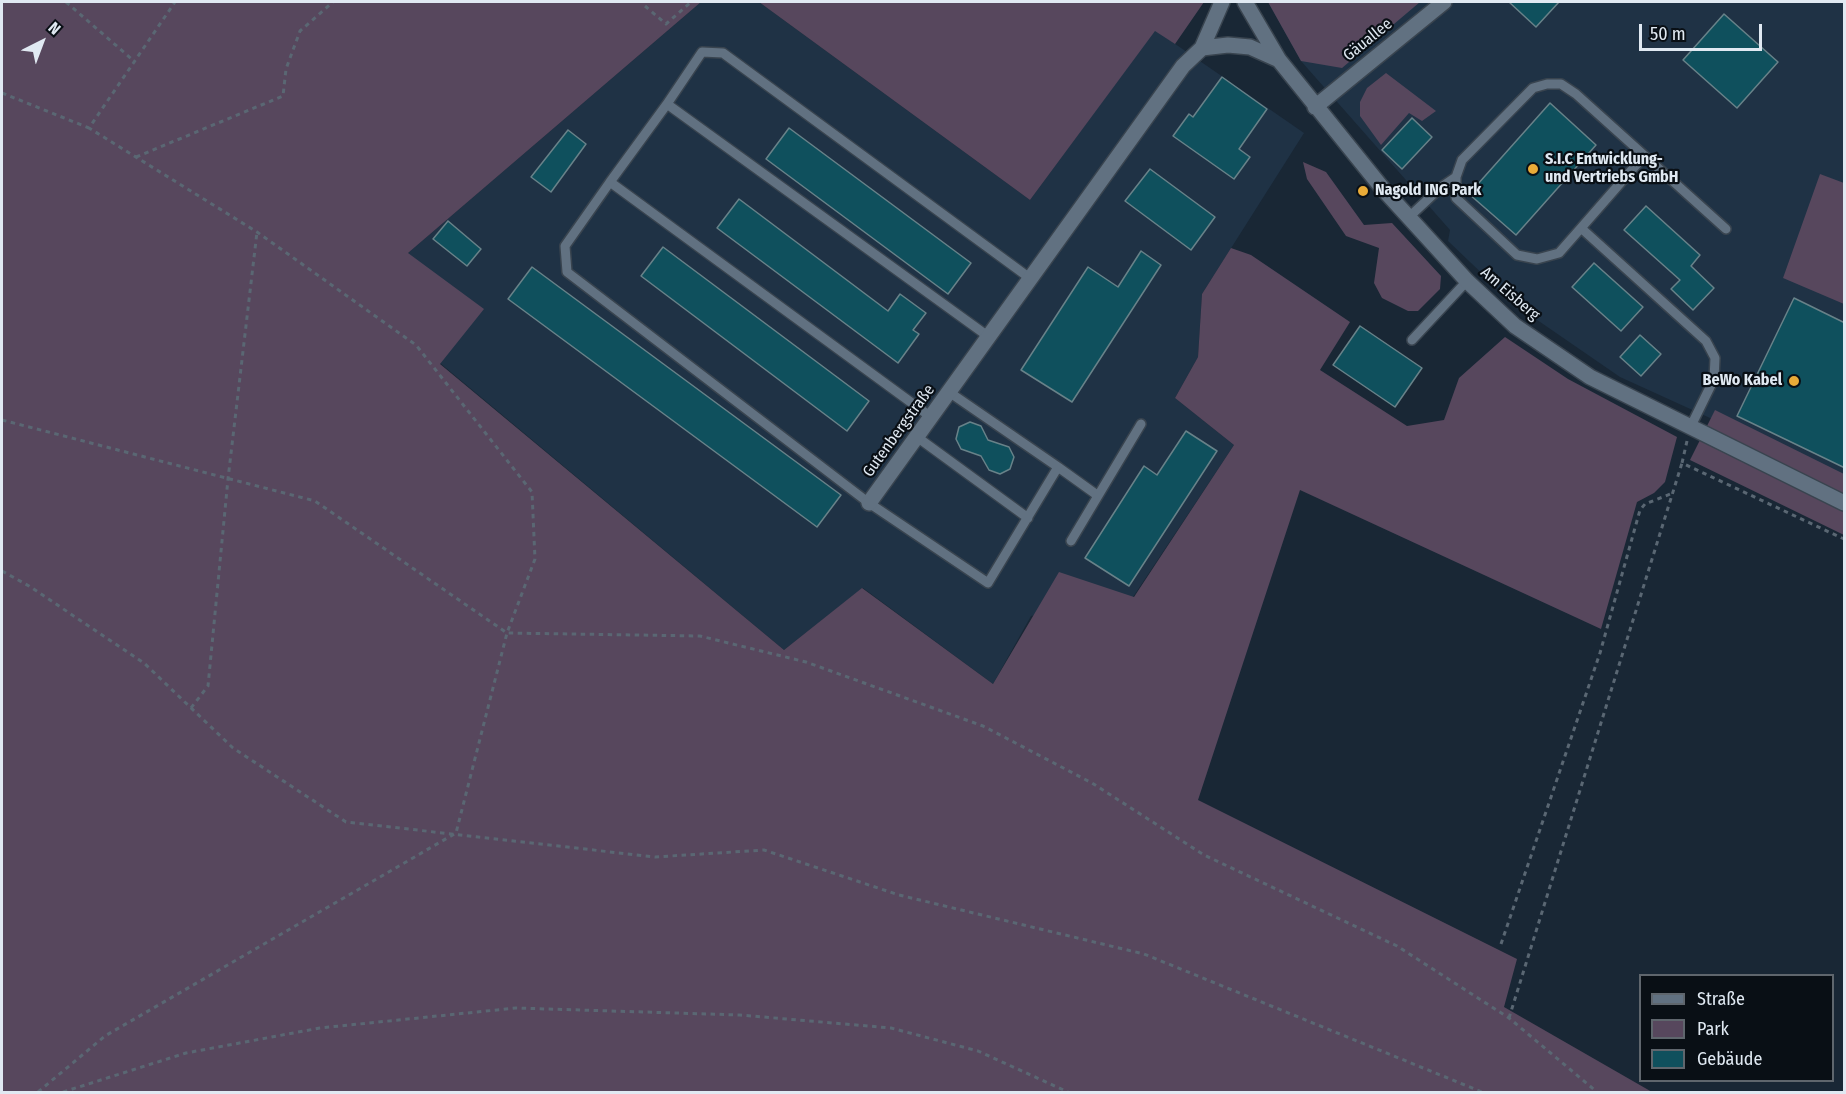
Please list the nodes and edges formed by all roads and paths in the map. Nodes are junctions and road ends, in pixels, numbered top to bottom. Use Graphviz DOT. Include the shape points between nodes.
graph roads {
  1 [pos="66,2"];
  2 [pos="175,2"];
  3 [pos="333,2"];
  4 [pos="691,2"];
  5 [pos="1222,2"];
  6 [pos="1245,2"];
  7 [pos="1444,2"];
  8 [pos="645,6"];
  9 [pos="1202,48"];
  10 [pos="1279,60"];
  11 [pos="134,61"];
  12 [pos="2,93"];
  13 [pos="667,104"];
  14 [pos="1315,107"];
  15 [pos="89,128"];
  16 [pos="1644,156"];
  17 [pos="135,157"];
  18 [pos="1456,177"];
  19 [pos="610,182"];
  20 [pos="1408,219"];
  21 [pos="1581,228"];
  22 [pos="1726,229"];
  23 [pos="257,232"];
  24 [pos="1030,279"];
  25 [pos="1467,281"];
  26 [pos="989,337"];
  27 [pos="1412,340"];
  28 [pos="949,392"];
  29 [pos="931,417"];
  30 [pos="2,420"];
  31 [pos="1141,424"];
  32 [pos="1690,428"];
  33 [pos="916,437"];
  34 [pos="1682,463"];
  35 [pos="1058,467"];
  36 [pos="228,479"];
  37 [pos="1672,494"];
  38 [pos="1097,495"];
  39 [pos="869,503"];
  40 [pos="1845,503"];
  41 [pos="1028,518"];
  42 [pos="1845,538"];
  43 [pos="1071,541"];
  44 [pos="2,572"];
  45 [pos="507,633"];
  46 [pos="191,708"];
  47 [pos="456,833"];
  48 [pos="1501,945"];
  49 [pos="1509,1018"];
  50 [pos="38,1092"];
  51 [pos="63,1092"];
  52 [pos="1068,1092"];
  53 [pos="1482,1092"];
  54 [pos="1597,1092"];
  1 -- 11 [label="path"];
  2 -- 11 [label="path"];
  3 -- 17 [label="path" via="300,32 286,69 283,96"];
  4 -- 8 [label="path" via="666,24"];
  5 -- 9 [label="street, Gutenbergstraße"];
  6 -- 10 [label="street, Am Eisberg"];
  7 -- 14 [label="street, Gäuallee"];
  9 -- 10 [label="street" via="1250,47"];
  9 -- 24 [label="street, Gutenbergstraße" via="1183,66"];
  10 -- 14 [label="street, Am Eisberg"];
  11 -- 15 [label="path"];
  12 -- 15 [label="path"];
  13 -- 19 [label="lane, Gutenbergstraße"];
  13 -- 24 [label="lane, Gutenbergstraße" via="702,52 723,53"];
  13 -- 26 [label="lane"];
  14 -- 20 [label="street, Am Eisberg"];
  15 -- 17 [label="path"];
  16 -- 18 [label="lane" via="1575,94 1561,84 1547,84 1533,88 1462,160"];
  16 -- 21 [label="lane"];
  16 -- 22 [label="lane"];
  17 -- 23 [label="path"];
  18 -- 20 [label="lane"];
  18 -- 21 [label="lane" via="1456,198 1517,255 1537,259 1559,253"];
  19 -- 29 [label="lane"];
  19 -- 39 [label="lane, Gutenbergstraße" via="565,246 567,272"];
  20 -- 25 [label="street, Am Eisberg"];
  21 -- 32 [label="lane" via="1706,341 1715,358 1714,379"];
  23 -- 36 [label="path"];
  23 -- 45 [label="path" via="416,345 532,492 535,559"];
  24 -- 26 [label="street, Gutenbergstraße"];
  25 -- 27 [label="lane"];
  25 -- 32 [label="street, Am Eisberg" via="1515,326 1590,377"];
  26 -- 28 [label="street, Gutenbergstraße"];
  28 -- 29 [label="street, Gutenbergstraße"];
  28 -- 35 [label="lane"];
  29 -- 33 [label="street, Gutenbergstraße"];
  30 -- 36 [label="path"];
  31 -- 38 [label="lane"];
  32 -- 34 [label="path"];
  32 -- 40 [label="street, Am Eisberg"];
  33 -- 39 [label="street, Gutenbergstraße"];
  33 -- 41 [label="lane"];
  34 -- 37 [label="path"];
  34 -- 42 [label="path"];
  35 -- 38 [label="lane"];
  35 -- 41 [label="lane"];
  36 -- 45 [label="path" via="315,501"];
  36 -- 46 [label="path" via="208,686"];
  37 -- 48 [label="path" via="1645,504 1640,510 1600,653"];
  37 -- 49 [label="path"];
  38 -- 43 [label="lane"];
  39 -- 41 [label="lane" via="988,583"];
  44 -- 46 [label="path" via="144,663"];
  45 -- 47 [label="path"];
  45 -- 49 [label="path" via="700,636 806,662 983,726 1092,783 1204,855 1397,946"];
  46 -- 47 [label="path" via="233,748 346,822"];
  47 -- 50 [label="path" via="105,1036"];
  47 -- 53 [label="path" via="655,857 764,850 899,895 1144,954"];
  49 -- 54 [label="path"];
  51 -- 52 [label="path" via="186,1053 320,1028 516,1008 740,1015 891,1028 978,1051"];
}
